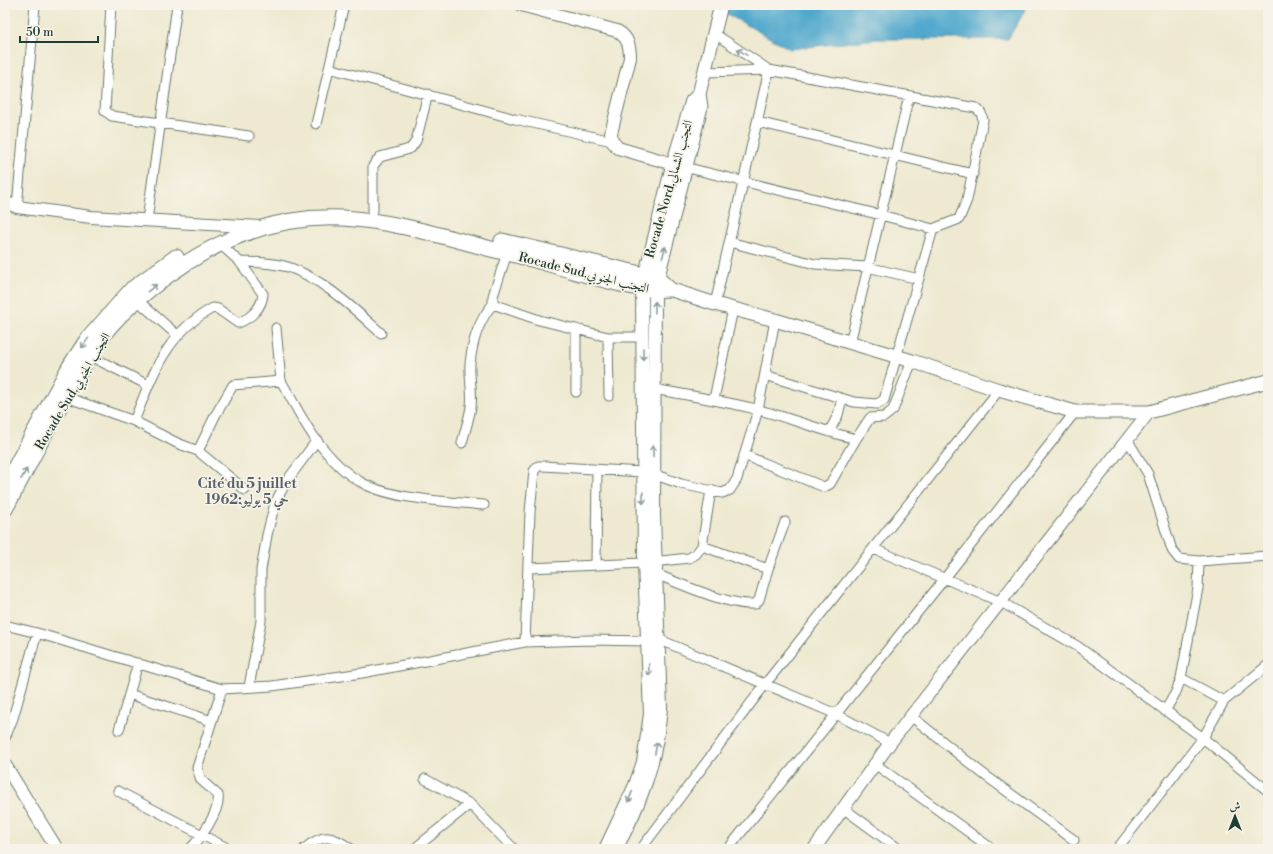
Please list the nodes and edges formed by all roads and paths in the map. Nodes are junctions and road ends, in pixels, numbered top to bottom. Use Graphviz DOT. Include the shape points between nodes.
graph roads {
  1 [pos="36,5"];
  2 [pos="111,5"];
  3 [pos="177,5"];
  4 [pos="344,5"];
  5 [pos="521,5"];
  6 [pos="721,8"];
  7 [pos="715,34"];
  8 [pos="329,68"];
  9 [pos="769,70"];
  10 [pos="706,72"];
  11 [pos="428,94"];
  12 [pos="699,94"];
  13 [pos="909,96"];
  14 [pos="161,122"];
  15 [pos="758,122"];
  16 [pos="316,124"];
  17 [pos="249,136"];
  18 [pos="612,141"];
  19 [pos="895,157"];
  20 [pos="673,164"];
  21 [pos="686,168"];
  22 [pos="973,174"];
  23 [pos="744,181"];
  24 [pos="5,202"];
  25 [pos="17,207"];
  26 [pos="372,211"];
  27 [pos="881,215"];
  28 [pos="147,220"];
  29 [pos="235,226"];
  30 [pos="261,228"];
  31 [pos="933,229"];
  32 [pos="729,242"];
  33 [pos="220,244"];
  34 [pos="508,248"];
  35 [pos="240,262"];
  36 [pos="867,267"];
  37 [pos="919,279"];
  38 [pos="653,284"];
  39 [pos="137,300"];
  40 [pos="493,304"];
  41 [pos="715,304"];
  42 [pos="733,309"];
  43 [pos="775,320"];
  44 [pos="276,328"];
  45 [pos="576,329"];
  46 [pos="381,333"];
  47 [pos="177,336"];
  48 [pos="608,337"];
  49 [pos="643,337"];
  50 [pos="850,343"];
  51 [pos="90,356"];
  52 [pos="896,357"];
  53 [pos="912,361"];
  54 [pos="765,375"];
  55 [pos="280,381"];
  56 [pos="1268,381"];
  57 [pos="148,385"];
  58 [pos="653,389"];
  59 [pos="999,390"];
  60 [pos="576,392"];
  61 [pos="609,396"];
  62 [pos="66,397"];
  63 [pos="714,399"];
  64 [pos="842,399"];
  65 [pos="758,410"];
  66 [pos="1075,412"];
  67 [pos="1148,412"];
  68 [pos="134,421"];
  69 [pos="829,432"];
  70 [pos="856,439"];
  71 [pos="1127,439"];
  72 [pos="317,440"];
  73 [pos="462,442"];
  74 [pos="198,451"];
  75 [pos="744,455"];
  76 [pos="597,470"];
  77 [pos="648,473"];
  78 [pos="5,486"];
  79 [pos="245,490"];
  80 [pos="711,490"];
  81 [pos="484,505"];
  82 [pos="5,508"];
  83 [pos="784,522"];
  84 [pos="702,546"];
  85 [pos="874,549"];
  86 [pos="1268,556"];
  87 [pos="1199,561"];
  88 [pos="650,562"];
  89 [pos="596,565"];
  90 [pos="529,568"];
  91 [pos="768,569"];
  92 [pos="656,574"];
  93 [pos="945,578"];
  94 [pos="1000,602"];
  95 [pos="652,615"];
  96 [pos="5,625"];
  97 [pos="37,632"];
  98 [pos="653,640"];
  99 [pos="525,642"];
  100 [pos="138,663"];
  101 [pos="1268,665"];
  102 [pos="1181,678"];
  103 [pos="766,684"];
  104 [pos="249,687"];
  105 [pos="222,689"];
  106 [pos="129,694"];
  107 [pos="1224,701"];
  108 [pos="1165,711"];
  109 [pos="836,714"];
  110 [pos="911,716"];
  111 [pos="212,721"];
  112 [pos="119,730"];
  113 [pos="5,738"];
  114 [pos="1203,738"];
  115 [pos="890,743"];
  116 [pos="875,764"];
  117 [pos="5,766"];
  118 [pos="425,778"];
  119 [pos="118,791"];
  120 [pos="1268,791"];
  121 [pos="470,804"];
  122 [pos="843,808"];
  123 [pos="200,835"];
  124 [pos="1074,840"];
  125 [pos="57,849"];
  126 [pos="190,849"];
  127 [pos="229,849"];
  128 [pos="304,849"];
  129 [pos="351,849"];
  130 [pos="414,849"];
  131 [pos="514,849"];
  132 [pos="605,849"];
  133 [pos="616,849"];
  134 [pos="641,849"];
  135 [pos="728,849"];
  136 [pos="814,849"];
  137 [pos="899,849"];
  138 [pos="992,849"];
  139 [pos="1117,849"];
  1 -- 25 [label="street"];
  2 -- 14 [label="street" via="105,111 112,116"];
  3 -- 14 [label="street"];
  4 -- 8 [label="street"];
  5 -- 18 [label="street" via="617,31 625,36 630,48 630,58 612,125"];
  6 -- 7 [label="main road, Rocade Nord,التجنب الشمالي"];
  9 -- 7 [label="street, one-way"];
  7 -- 10 [label="main road, Rocade Nord,التجنب الشمالي"];
  8 -- 11 [label="street"];
  8 -- 16 [label="street"];
  9 -- 10 [label="street"];
  9 -- 13 [label="street"];
  9 -- 15 [label="street"];
  10 -- 12 [label="main road, Rocade Nord,التجنب الشمالي"];
  11 -- 18 [label="street" via="515,119"];
  11 -- 26 [label="street" via="416,141 411,148 380,157 373,166"];
  12 -- 20 [label="main road, Rocade Nord,التجنب الشمالي" via="692,101"];
  12 -- 21 [label="main road, Rocade Nord,التجنب الشمالي" via="701,107"];
  13 -- 19 [label="street"];
  13 -- 22 [label="street" via="976,108 981,113 983,120"];
  14 -- 17 [label="street"];
  14 -- 28 [label="street"];
  15 -- 19 [label="street"];
  15 -- 23 [label="street"];
  18 -- 20 [label="street" via="618,148"];
  19 -- 22 [label="street"];
  19 -- 27 [label="street"];
  20 -- 21 [label="street"];
  20 -- 38 [label="main road, Rocade Nord,التجنب الشمالي"];
  21 -- 23 [label="street"];
  38 -- 21 [label="main road, Rocade Nord,التجنب الشمالي, one-way"];
  22 -- 31 [label="street" via="963,213 959,219"];
  23 -- 27 [label="street"];
  23 -- 32 [label="street"];
  24 -- 25 [label="street"];
  25 -- 28 [label="street" via="91,217"];
  26 -- 29 [label="main road, Rocade Sud,التجنب الجنوبي" via="320,208 290,210"];
  26 -- 34 [label="main road, Rocade Sud,التجنب الجنوبي"];
  27 -- 31 [label="street"];
  27 -- 36 [label="street"];
  28 -- 29 [label="street"];
  29 -- 30 [label="street"];
  29 -- 78 [label="main road, Rocade Sud,التجنب الجنوبي, one-way" via="183,252 156,270 132,289 109,313 70,366"];
  30 -- 33 [label="main road, Rocade Sud,التجنب الجنوبي"];
  30 -- 34 [label="main road, Rocade Sud,التجنب الجنوبي" via="314,218 344,218 390,224"];
  31 -- 37 [label="street"];
  32 -- 36 [label="street" via="814,264"];
  32 -- 41 [label="street"];
  33 -- 35 [label="street"];
  39 -- 33 [label="main road, Rocade Sud,التجنب الجنوبي, one-way" via="188,261"];
  34 -- 38 [label="main road, Rocade Sud,التجنب الجنوبي"];
  34 -- 40 [label="street" via="493,296"];
  35 -- 46 [label="street" via="268,263 289,268 320,284"];
  35 -- 47 [label="street" via="263,294 262,306 238,323 213,308 187,325"];
  36 -- 37 [label="street"];
  36 -- 50 [label="street"];
  37 -- 52 [label="street"];
  38 -- 41 [label="main road"];
  38 -- 49 [label="street"];
  58 -- 38 [label="street, one-way"];
  39 -- 47 [label="street"];
  39 -- 51 [label="main road, Rocade Sud,التجنب الجنوبي" via="114,322"];
  40 -- 45 [label="street" via="502,309"];
  40 -- 73 [label="street" via="485,313 478,331 470,364 471,407"];
  41 -- 42 [label="main road"];
  42 -- 43 [label="main road"];
  42 -- 63 [label="street"];
  43 -- 50 [label="main road"];
  43 -- 54 [label="street"];
  44 -- 55 [label="street"];
  45 -- 48 [label="street"];
  45 -- 60 [label="street"];
  47 -- 57 [label="street" via="162,356"];
  48 -- 49 [label="street"];
  48 -- 61 [label="street"];
  49 -- 77 [label="street, one-way"];
  50 -- 52 [label="main road"];
  51 -- 57 [label="street"];
  51 -- 62 [label="main road, Rocade Sud,التجنب الجنوبي"];
  52 -- 53 [label="main road"];
  52 -- 64 [label="street" via="884,400 877,404"];
  53 -- 59 [label="main road"];
  53 -- 70 [label="street" via="892,410 884,417 870,418"];
  54 -- 64 [label="street"];
  54 -- 65 [label="street"];
  55 -- 72 [label="street"];
  55 -- 74 [label="street" via="233,385"];
  56 -- 67 [label="main road"];
  57 -- 68 [label="street"];
  58 -- 63 [label="street"];
  77 -- 58 [label="street, one-way"];
  59 -- 66 [label="main road"];
  59 -- 85 [label="street"];
  62 -- 68 [label="street"];
  82 -- 62 [label="main road, Rocade Sud,التجنب الجنوبي, one-way"];
  63 -- 65 [label="street"];
  64 -- 69 [label="street" via="838,415"];
  65 -- 69 [label="street"];
  65 -- 75 [label="street"];
  66 -- 67 [label="main road"];
  66 -- 93 [label="street"];
  67 -- 71 [label="street"];
  68 -- 74 [label="street"];
  69 -- 70 [label="street"];
  70 -- 75 [label="street" via="830,484 824,487"];
  71 -- 87 [label="street" via="1148,474 1172,550 1179,559"];
  71 -- 94 [label="street"];
  72 -- 81 [label="street" via="359,482 387,492"];
  72 -- 104 [label="street" via="286,482 275,503 261,570 261,621"];
  74 -- 79 [label="street"];
  75 -- 80 [label="street" via="730,490 722,493"];
  76 -- 77 [label="street"];
  76 -- 89 [label="street"];
  76 -- 90 [label="street" via="538,466 534,470"];
  77 -- 80 [label="street" via="681,484"];
  77 -- 88 [label="street"];
  80 -- 84 [label="street"];
  83 -- 91 [label="street"];
  84 -- 88 [label="street" via="689,558"];
  84 -- 91 [label="street"];
  85 -- 93 [label="street"];
  85 -- 103 [label="street"];
  86 -- 87 [label="street"];
  87 -- 102 [label="street" via="1198,588"];
  88 -- 89 [label="street"];
  88 -- 92 [label="street"];
  88 -- 95 [label="street"];
  89 -- 90 [label="street"];
  90 -- 99 [label="street"];
  91 -- 92 [label="street" via="759,600 755,604 746,605"];
  92 -- 95 [label="street"];
  93 -- 94 [label="street"];
  93 -- 109 [label="street"];
  94 -- 108 [label="street" via="1077,646"];
  94 -- 110 [label="street"];
  95 -- 98 [label="street"];
  96 -- 97 [label="street"];
  97 -- 100 [label="street"];
  97 -- 113 [label="street"];
  98 -- 99 [label="street"];
  98 -- 103 [label="street"];
  98 -- 132 [label="street, one-way" via="646,746 635,785"];
  133 -- 98 [label="street, one-way" via="638,808 654,759 661,709"];
  99 -- 104 [label="street" via="362,673"];
  100 -- 105 [label="street"];
  100 -- 106 [label="street"];
  101 -- 107 [label="street"];
  102 -- 107 [label="street"];
  102 -- 108 [label="street"];
  103 -- 109 [label="street"];
  103 -- 134 [label="street"];
  104 -- 105 [label="street"];
  105 -- 111 [label="street"];
  106 -- 111 [label="street"];
  106 -- 112 [label="street"];
  107 -- 114 [label="street"];
  108 -- 114 [label="street"];
  109 -- 115 [label="street"];
  109 -- 135 [label="street"];
  110 -- 115 [label="street"];
  110 -- 124 [label="street" via="982,773"];
  111 -- 123 [label="street" via="196,768 201,780 218,794 219,802 218,808"];
  114 -- 120 [label="street"];
  114 -- 139 [label="street"];
  115 -- 116 [label="street"];
  116 -- 122 [label="street"];
  116 -- 138 [label="street"];
  117 -- 125 [label="street"];
  118 -- 121 [label="street"];
  119 -- 123 [label="street"];
  121 -- 130 [label="street"];
  121 -- 131 [label="street"];
  122 -- 136 [label="street"];
  122 -- 137 [label="street"];
  123 -- 126 [label="street"];
  123 -- 127 [label="street"];
  128 -- 129 [label="street" via="327,837 338,839"];
}
